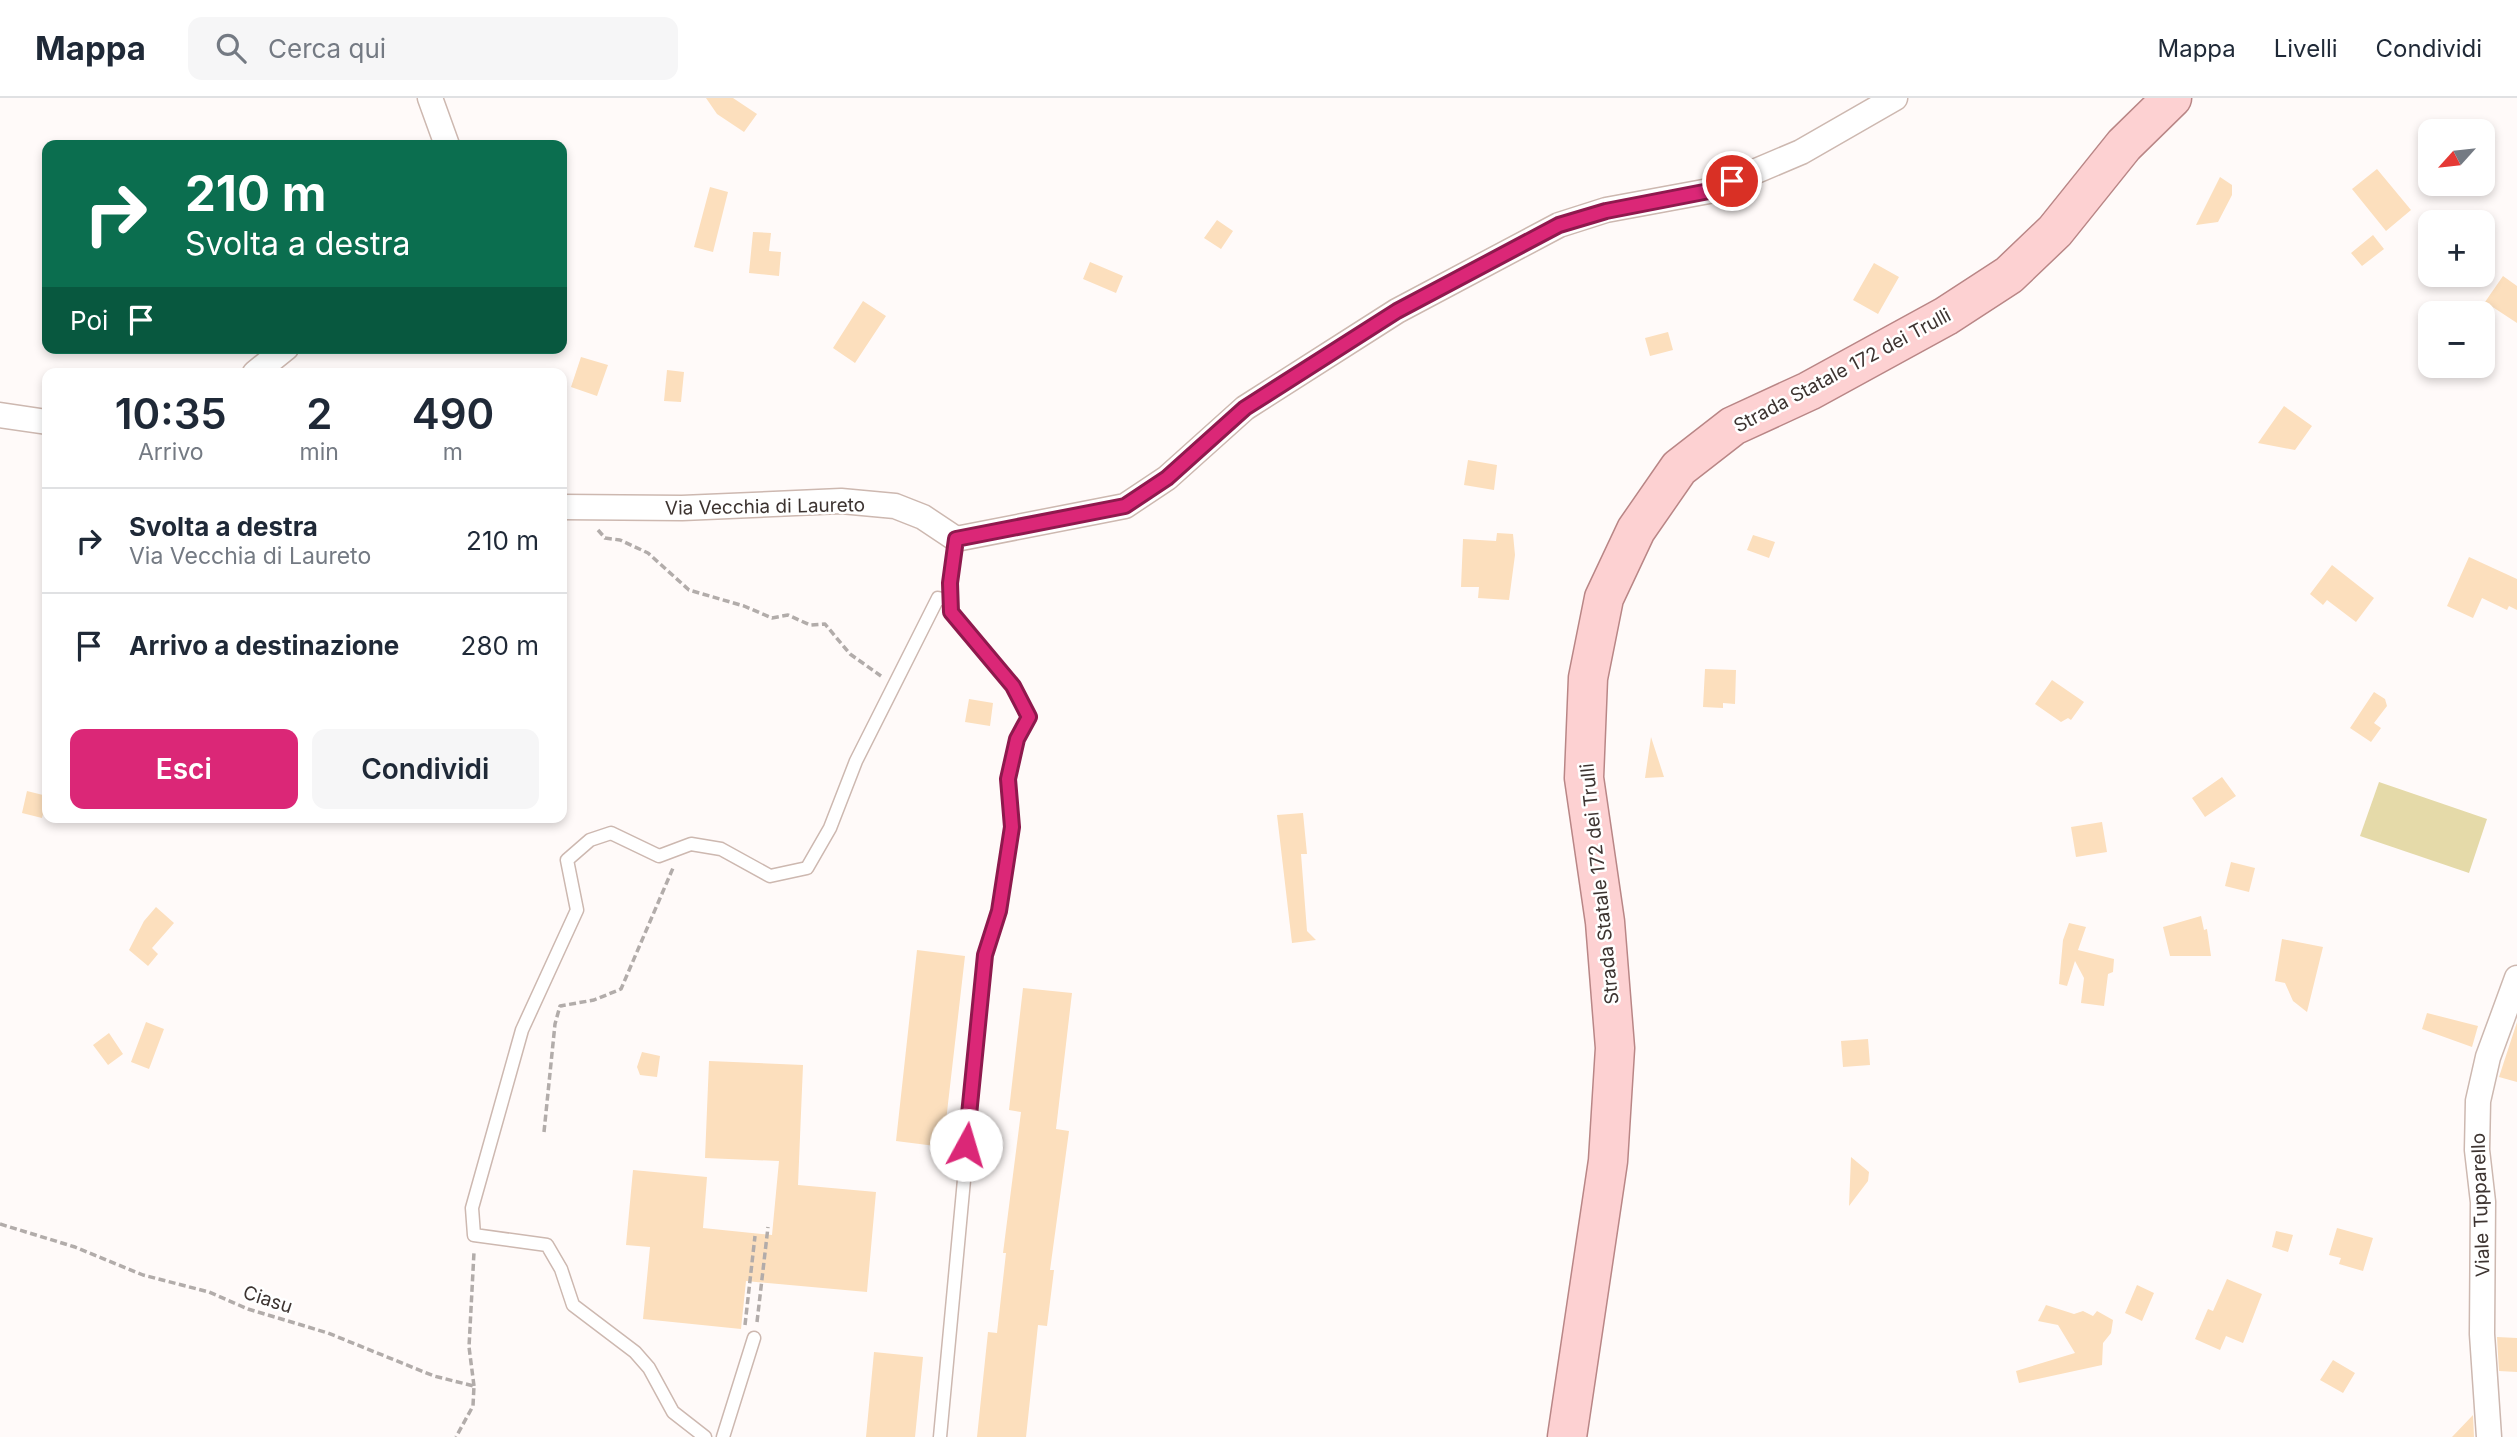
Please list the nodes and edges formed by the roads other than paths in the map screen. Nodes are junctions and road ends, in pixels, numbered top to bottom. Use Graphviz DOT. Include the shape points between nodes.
graph roads {
  1 [pos="430,98"];
  2 [pos="1895,98"];
  3 [pos="2172,98"];
  4 [pos="445,140"];
  5 [pos="279,354"];
  6 [pos="262,368"];
  7 [pos="0,415"];
  8 [pos="42,421"];
  9 [pos="567,506"];
  10 [pos="956,539"];
  11 [pos="950,601"];
  12 [pos="2517,978"];
  13 [pos="1609,1106"];
  14 [pos="753,1340"];
  15 [pos="705,1437"];
  16 [pos="723,1437"];
  17 [pos="940,1437"];
  18 [pos="1540,1437"];
  19 [pos="1567,1437"];
  20 [pos="2489,1437"];
  1 -- 4 [label="street"];
  2 -- 10 [label="street" via="1801,152 1709,191 1559,225 1455,280 1397,311 1245,408 1167,478 1125,506"];
  3 -- 13 [label="main road, Strada Statale 172 dei Trulli" via="2124,145 2055,231 2009,275 1946,316 1733,426 1679,468 1636,530 1604,598 1588,678 1584,778 1605,922 1615,1048"];
  5 -- 6 [label="street"];
  7 -- 8 [label="street"];
  9 -- 10 [label="street, Via Vecchia di Laureto" via="682,508 841,501 895,506 923,517"];
  10 -- 11 [label="lane"];
  11 -- 15 [label="lane" via="938,598 807,868 770,876 721,849 691,844 659,856 611,833 590,840 567,860 578,910 522,1030 472,1208 474,1235 547,1245 573,1305 635,1352 673,1412"];
  11 -- 17 [label="lane" via="951,612 1013,686 1029,717 1017,739 1008,779 1012,827 999,911 985,955"];
  12 -- 20 [label="street, Viale Tupparello" via="2488,1057 2478,1101 2482,1335"];
  13 -- 18 [label="main road, Strada Statale 172 dei Trulli"];
  13 -- 19 [label="main road, Strada Statale 172 dei Trulli" via="1608,1161"];
  14 -- 16 [label="lane"];
}
